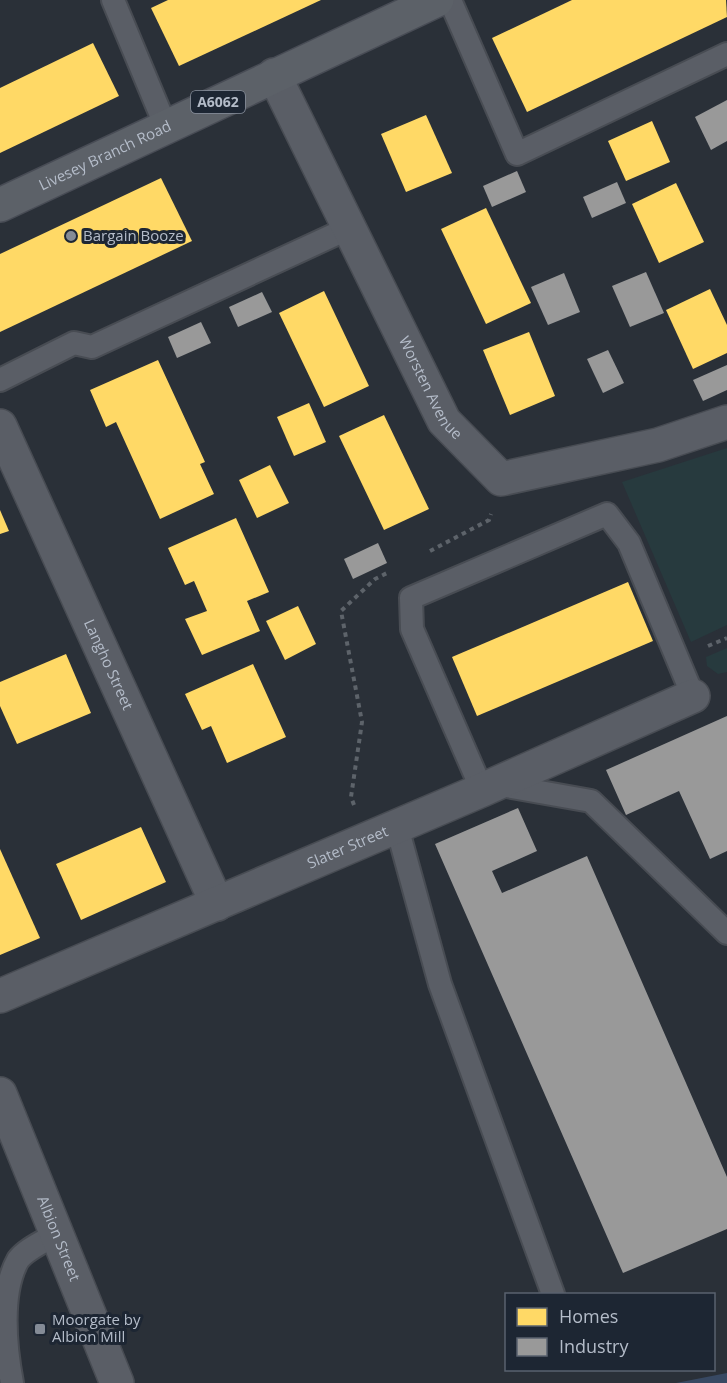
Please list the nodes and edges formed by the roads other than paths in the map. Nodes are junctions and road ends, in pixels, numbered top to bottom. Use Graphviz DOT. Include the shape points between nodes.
graph roads {
  1 [pos="113,0"];
  2 [pos="437,0"];
  3 [pos="450,0"];
  4 [pos="727,54"];
  5 [pos="273,75"];
  6 [pos="166,128"];
  7 [pos="0,205"];
  8 [pos="349,228"];
  9 [pos="0,380"];
  10 [pos="727,422"];
  11 [pos="0,426"];
  12 [pos="693,696"];
  13 [pos="488,788"];
  14 [pos="397,827"];
  15 [pos="216,904"];
  16 [pos="727,933"];
  17 [pos="0,996"];
  18 [pos="0,1094"];
  19 [pos="56,1234"];
  20 [pos="553,1293"];
  21 [pos="12,1383"];
  22 [pos="117,1383"];
  1 -- 6 [label="lane"];
  2 -- 5 [label="main road, Livesey Branch Road / A6062"];
  3 -- 4 [label="lane" via="516,154"];
  5 -- 6 [label="main road, Livesey Branch Road / A6062"];
  5 -- 8 [label="street, Worsten Avenue"];
  6 -- 7 [label="main road, Livesey Branch Road / A6062"];
  8 -- 9 [label="lane" via="92,347 74,343"];
  8 -- 10 [label="street, Worsten Avenue" via="444,421 501,479 658,445"];
  11 -- 15 [label="street, Langho Street"];
  12 -- 13 [label="street, Slater Street"];
  12 -- 13 [label="lane" via="629,543 607,514 411,598 412,629"];
  13 -- 14 [label="street, Slater Street"];
  13 -- 16 [label="lane" via="591,801"];
  14 -- 15 [label="street, Slater Street"];
  14 -- 20 [label="lane" via="440,984"];
  15 -- 17 [label="street, Slater Street"];
  18 -- 19 [label="street, Albion Street"];
  19 -- 21 [label="lane" via="18,1259 7,1281 3,1315"];
  19 -- 22 [label="street, Albion Street"];
}
